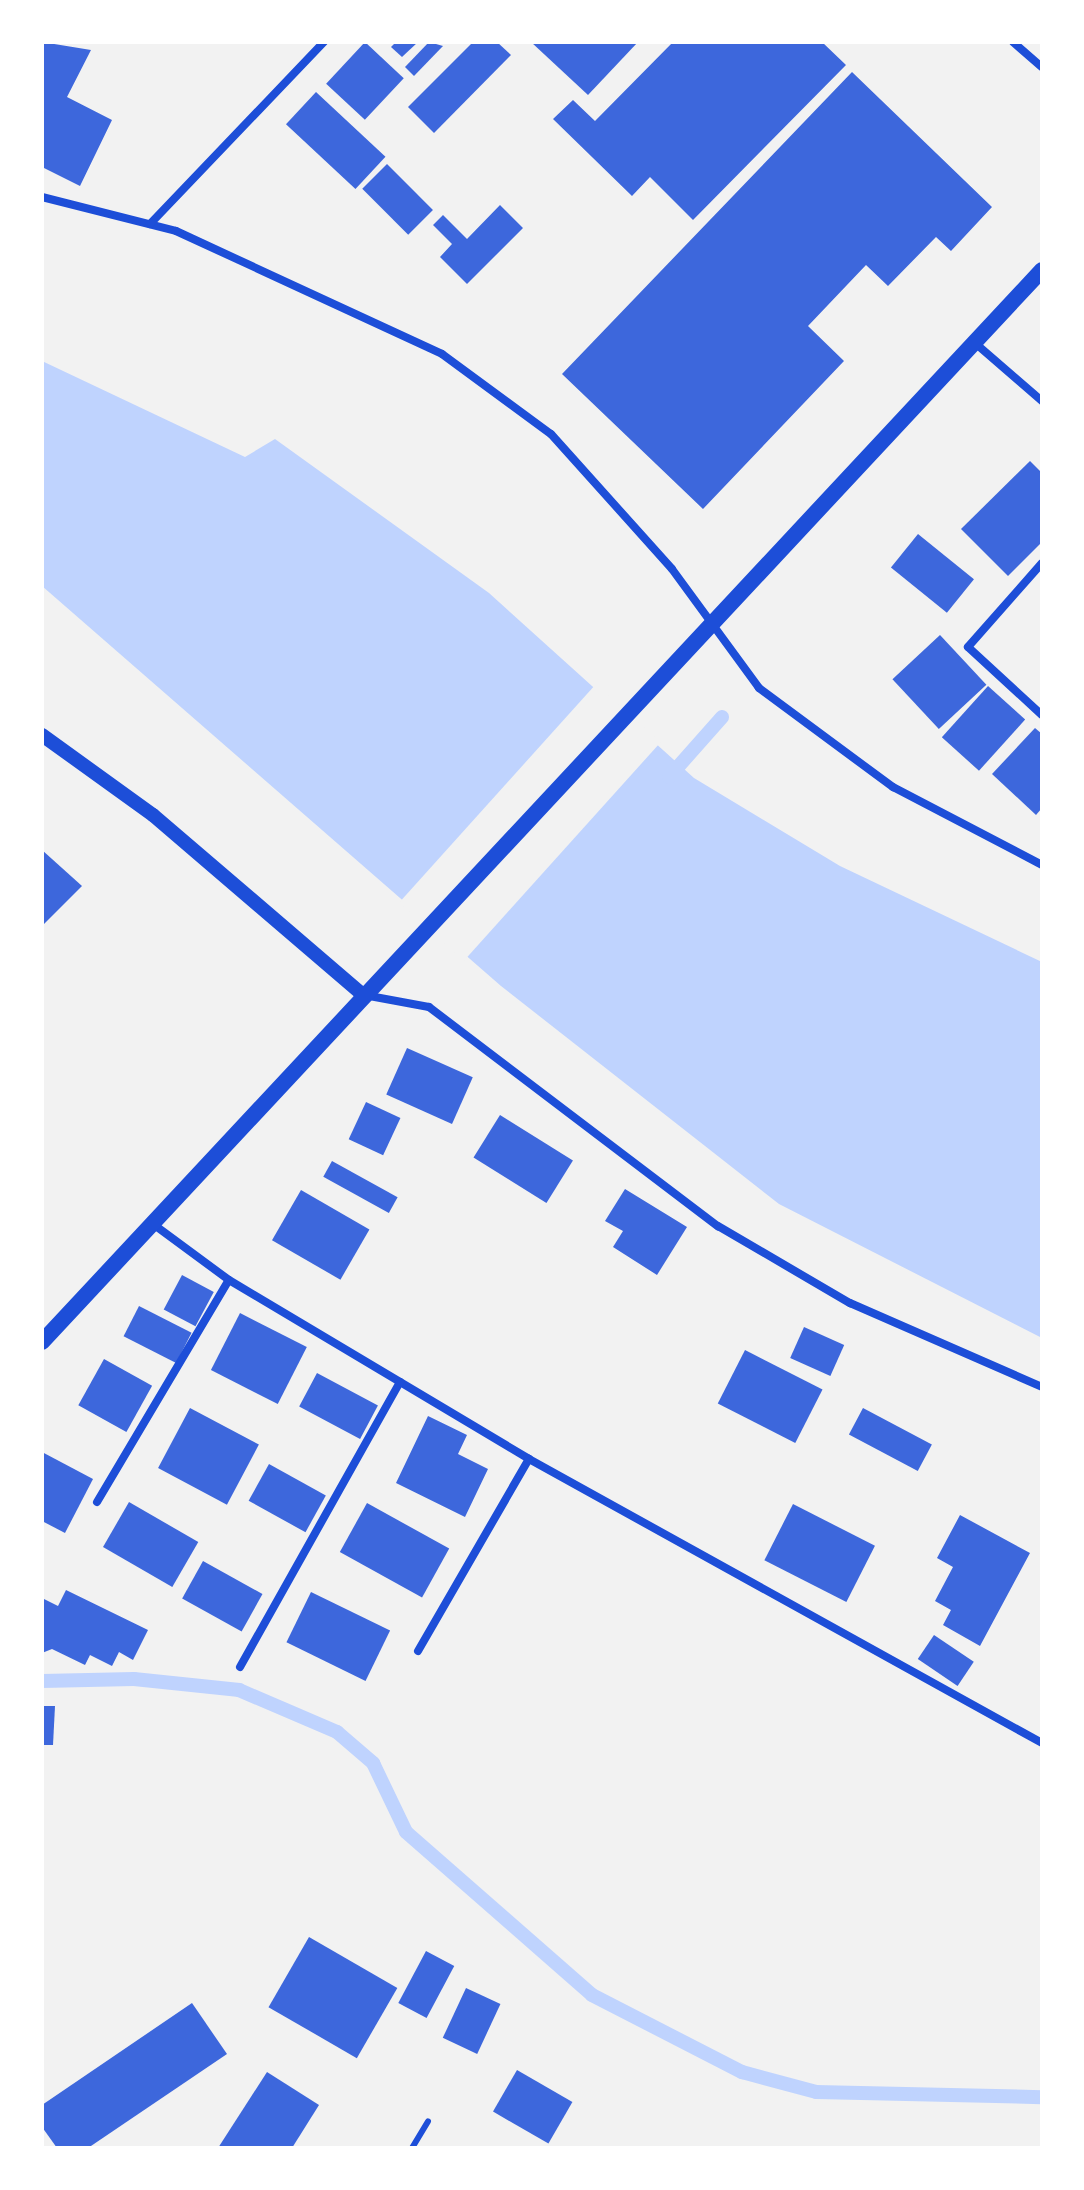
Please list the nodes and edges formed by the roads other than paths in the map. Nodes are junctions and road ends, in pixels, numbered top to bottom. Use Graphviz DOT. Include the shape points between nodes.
graph roads {
  1 [pos="324,42"];
  2 [pos="1013,42"];
  3 [pos="1042,67"];
  4 [pos="42,197"];
  5 [pos="150,224"];
  6 [pos="1042,270"];
  7 [pos="975,343"];
  8 [pos="1042,401"];
  9 [pos="1042,563"];
  10 [pos="713,626"];
  11 [pos="1042,715"];
  12 [pos="42,735"];
  13 [pos="1042,853"];
  14 [pos="1038,864"];
  15 [pos="363,995"];
  16 [pos="153,1224"];
  17 [pos="229,1280"];
  18 [pos="42,1342"];
  19 [pos="400,1382"];
  20 [pos="1042,1387"];
  21 [pos="529,1459"];
  22 [pos="97,1502"];
  23 [pos="418,1651"];
  24 [pos="240,1667"];
  25 [pos="1042,1743"];
  26 [pos="428,2121"];
  27 [pos="412,2148"];
  1 -- 5 [label="street"];
  2 -- 3 [label="street"];
  4 -- 5 [label="street"];
  5 -- 10 [label="street" via="333,298 442,354 551,434"];
  6 -- 7 [label="main road"];
  7 -- 8 [label="street"];
  7 -- 10 [label="main road"];
  9 -- 11 [label="street" via="968,647"];
  10 -- 14 [label="street" via="771,697 893,787"];
  10 -- 15 [label="main road"];
  12 -- 15 [label="street" via="153,815"];
  13 -- 14 [label="street"];
  15 -- 16 [label="main road"];
  15 -- 20 [label="street" via="429,1007 718,1226 850,1303"];
  16 -- 17 [label="street"];
  16 -- 18 [label="main road"];
  17 -- 19 [label="street"];
  17 -- 22 [label="street"];
  19 -- 21 [label="street"];
  19 -- 24 [label="street"];
  21 -- 23 [label="street"];
  21 -- 25 [label="street"];
  26 -- 27 [label="lane"];
}
